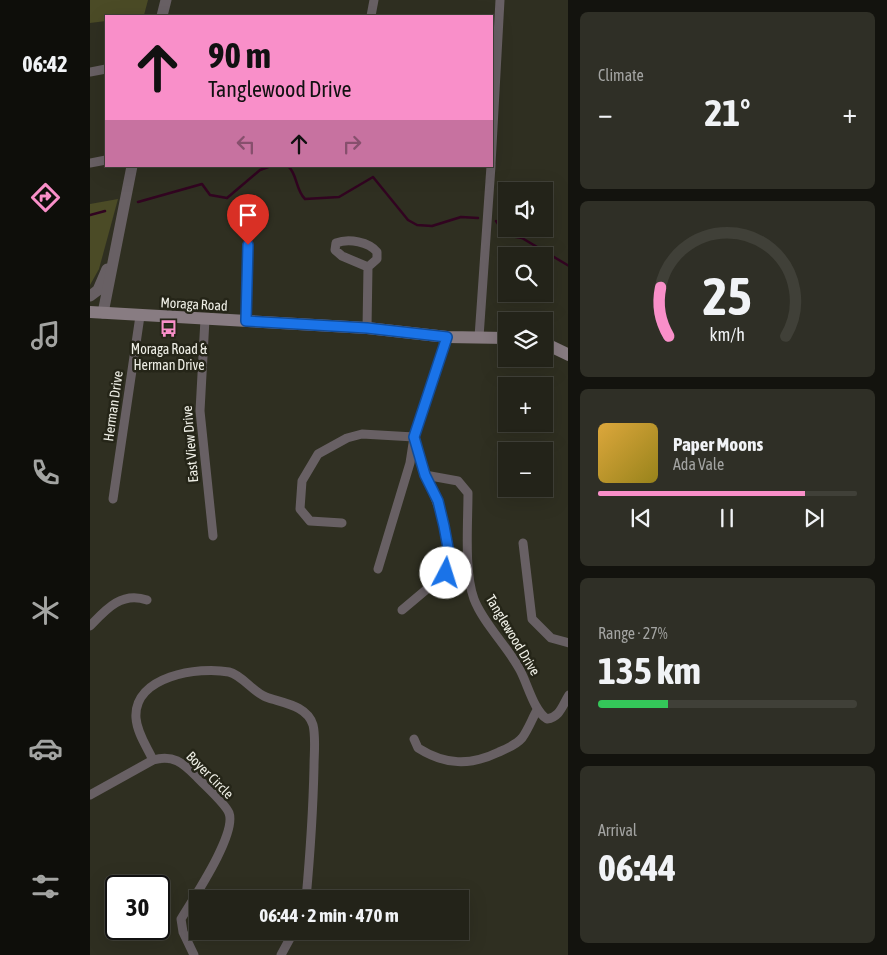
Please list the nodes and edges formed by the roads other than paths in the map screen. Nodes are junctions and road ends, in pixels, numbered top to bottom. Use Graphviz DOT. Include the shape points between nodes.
graph roads {
  1 [pos="166,0"];
  2 [pos="374,0"];
  3 [pos="500,0"];
  4 [pos="162,15"];
  5 [pos="371,15"];
  6 [pos="105,70"];
  7 [pos="90,72"];
  8 [pos="493,128"];
  9 [pos="105,160"];
  10 [pos="90,163"];
  11 [pos="132,167"];
  12 [pos="491,167"];
  13 [pos="248,245"];
  14 [pos="117,247"];
  15 [pos="368,267"];
  16 [pos="90,296"];
  17 [pos="96,312"];
  18 [pos="140,316"];
  19 [pos="205,319"];
  20 [pos="246,321"];
  21 [pos="367,328"];
  22 [pos="447,337"];
  23 [pos="479,337"];
  24 [pos="498,338"];
  25 [pos="553,348"];
  26 [pos="568,356"];
  27 [pos="414,437"];
  28 [pos="425,475"];
  29 [pos="113,499"];
  30 [pos="342,523"];
  31 [pos="213,536"];
  32 [pos="522,543"];
  33 [pos="378,569"];
  34 [pos="147,600"];
  35 [pos="402,610"];
  36 [pos="90,626"];
  37 [pos="568,643"];
  38 [pos="568,695"];
  39 [pos="537,710"];
  40 [pos="414,739"];
  41 [pos="154,760"];
  42 [pos="90,795"];
  43 [pos="307,890"];
  44 [pos="289,940"];
  45 [pos="194,955"];
  46 [pos="281,955"];
  1 -- 4 [label="street"];
  2 -- 5 [label="street"];
  3 -- 8 [label="street"];
  6 -- 7 [label="street"];
  9 -- 10 [label="street"];
  11 -- 14 [label="street"];
  12 -- 23 [label="street"];
  13 -- 20 [label="street"];
  14 -- 16 [label="street" via="98,290"];
  14 -- 17 [label="street"];
  15 -- 21 [label="street"];
  17 -- 18 [label="main road, Moraga Road"];
  18 -- 19 [label="main road, Moraga Road"];
  18 -- 29 [label="street, Herman Drive"];
  19 -- 20 [label="main road, Moraga Road"];
  19 -- 31 [label="street, East View Drive" via="200,411"];
  20 -- 21 [label="main road, Moraga Road"];
  21 -- 22 [label="main road, Moraga Road"];
  22 -- 23 [label="main road, Moraga Road"];
  22 -- 27 [label="street"];
  23 -- 24 [label="main road, Moraga Road"];
  25 -- 26 [label="main road"];
  27 -- 28 [label="street"];
  27 -- 30 [label="street" via="362,434 347,438 318,454 302,481 300,509 310,521"];
  27 -- 33 [label="street" via="410,463"];
  28 -- 35 [label="street" via="438,501 444,526 449,553 446,573"];
  28 -- 39 [label="street, Tanglewood Drive" via="458,481 468,493 470,584 475,601 519,668"];
  32 -- 37 [label="street" via="532,619 550,638"];
  34 -- 36 [label="street" via="137,596 125,597"];
  38 -- 39 [label="street" via="559,714 553,718 547,719"];
  39 -- 40 [label="street" via="522,738 508,748 477,761 459,763 443,760 418,748"];
  41 -- 42 [label="street"];
  41 -- 43 [label="street" via="142,739 136,718 138,703 155,683 200,669 231,673 264,696 302,710 313,725 314,750"];
  41 -- 45 [label="street, Boyer Circle" via="173,758 186,766 229,813 230,830 181,919 183,932"];
  44 -- 46 [label="street"];
}
